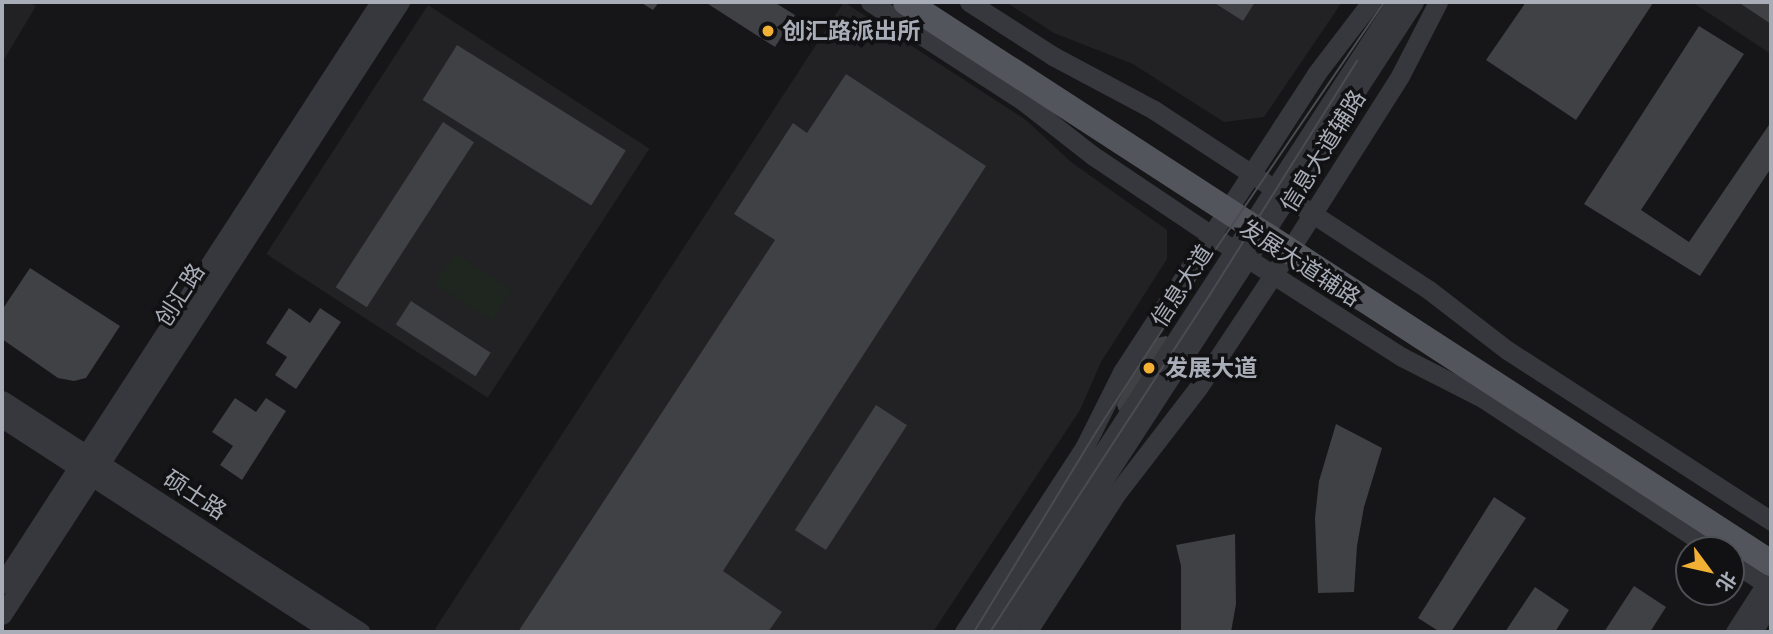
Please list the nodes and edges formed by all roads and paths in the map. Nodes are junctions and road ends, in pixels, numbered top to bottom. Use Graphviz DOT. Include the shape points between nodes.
graph roads {
  1 [pos="380,2"];
  2 [pos="400,2"];
  3 [pos="870,2"];
  4 [pos="906,2"];
  5 [pos="934,2"];
  6 [pos="969,2"];
  7 [pos="1371,2"];
  8 [pos="1396,2"];
  9 [pos="1414,2"];
  10 [pos="1438,2"];
  11 [pos="1251,174"];
  12 [pos="1281,193"];
  13 [pos="1231,204"];
  14 [pos="1313,214"];
  15 [pos="1261,224"];
  16 [pos="1211,235"];
  17 [pos="1293,244"];
  18 [pos="1241,254"];
  19 [pos="1273,274"];
  20 [pos="2,400"];
  21 [pos="2,418"];
  22 [pos="89,466"];
  23 [pos="1771,521"];
  24 [pos="1693,536"];
  25 [pos="1771,545"];
  26 [pos="1745,567"];
  27 [pos="1770,578"];
  28 [pos="2,584"];
  29 [pos="1771,603"];
  30 [pos="2,615"];
  31 [pos="331,632"];
  32 [pos="361,632"];
  33 [pos="964,632"];
  34 [pos="986,632"];
  35 [pos="1005,632"];
  36 [pos="1027,632"];
  37 [pos="1735,632"];
  38 [pos="1752,632"];
  1 -- 22 [label="street, 创汇路"];
  2 -- 22 [label="street, 创汇路"];
  3 -- 16 [label="street, 发展大道辅路" via="1023,101 1092,155"];
  4 -- 13 [label="main road"];
  5 -- 13 [label="main road"];
  6 -- 11 [label="street" via="1053,56 1154,110"];
  7 -- 11 [label="street, 信息大道辅路"];
  8 -- 12 [label="street, 信息大道"];
  9 -- 12 [label="street, 信息大道"];
  10 -- 14 [label="street, 信息大道辅路" via="1400,76"];
  11 -- 12 [label="street"];
  11 -- 13 [label="street, 信息大道辅路"];
  12 -- 14 [label="street"];
  12 -- 15 [label="street, 信息大道"];
  13 -- 15 [label="main road"];
  13 -- 16 [label="street, 信息大道辅路"];
  14 -- 17 [label="street, 信息大道辅路"];
  14 -- 23 [label="street" via="1429,290 1507,350"];
  15 -- 17 [label="main road"];
  15 -- 18 [label="street, 信息大道"];
  16 -- 18 [label="street, 发展大道辅路"];
  16 -- 33 [label="street, 信息大道辅路" via="1122,372 1084,448"];
  17 -- 19 [label="street, 信息大道辅路"];
  17 -- 25 [label="main road"];
  17 -- 27 [label="main road"];
  18 -- 19 [label="street, 发展大道辅路"];
  18 -- 34 [label="street, 信息大道"];
  18 -- 35 [label="street, 信息大道"];
  19 -- 24 [label="street, 发展大道辅路" via="1402,358 1484,399"];
  19 -- 36 [label="street, 信息大道辅路" via="1198,388 1117,493"];
  20 -- 22 [label="street, 硕士路"];
  21 -- 22 [label="street, 硕士路"];
  22 -- 28 [label="street, 创汇路"];
  22 -- 30 [label="street, 创汇路"];
  22 -- 31 [label="street, 硕士路"];
  22 -- 32 [label="street, 硕士路"];
  26 -- 27 [label="street"];
  27 -- 37 [label="street"];
  29 -- 38 [label="street"];
}
